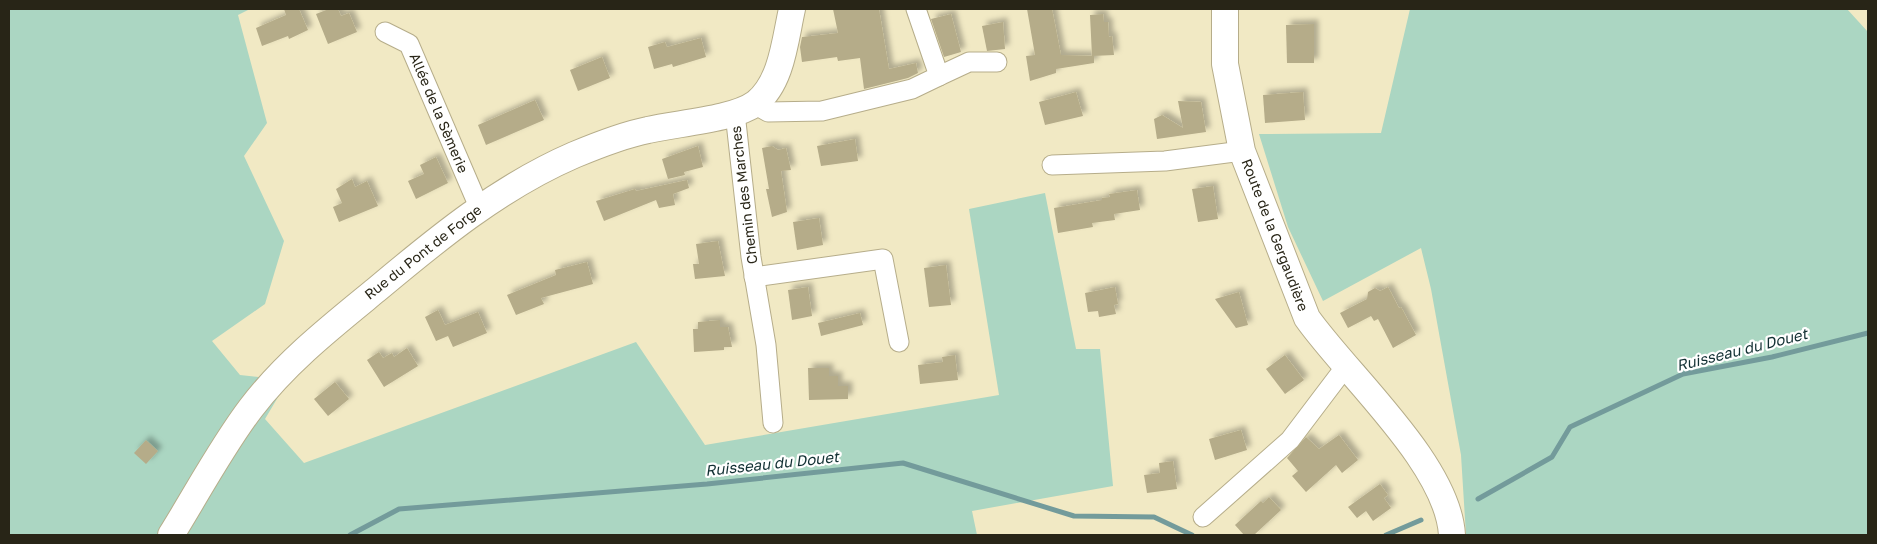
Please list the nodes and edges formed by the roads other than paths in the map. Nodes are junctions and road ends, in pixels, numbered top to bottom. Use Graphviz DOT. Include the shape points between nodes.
graph roads {
  1 [pos="792,9"];
  2 [pos="916,9"];
  3 [pos="1225,9"];
  4 [pos="384,32"];
  5 [pos="998,62"];
  6 [pos="939,76"];
  7 [pos="745,108"];
  8 [pos="1242,151"];
  9 [pos="1052,166"];
  10 [pos="479,208"];
  11 [pos="754,277"];
  12 [pos="899,342"];
  13 [pos="1346,366"];
  14 [pos="772,423"];
  15 [pos="1203,517"];
  16 [pos="171,535"];
  17 [pos="1452,535"];
  1 -- 7 [label="street" via="778,68 769,90"];
  2 -- 6 [label="street"];
  3 -- 8 [label="street, Route de la Gergaudière" via="1225,64"];
  4 -- 10 [label="street, Allée de la Sèmerie" via="409,44"];
  5 -- 6 [label="street" via="969,62"];
  6 -- 7 [label="street" via="912,89 822,111 768,112"];
  7 -- 10 [label="street, Rue du Pont de Forge" via="646,130 598,145 549,166"];
  7 -- 11 [label="street, Chemin des Marches"];
  8 -- 9 [label="street" via="1165,161"];
  8 -- 13 [label="street, Route de la Gergaudière" via="1307,318"];
  10 -- 16 [label="street, Rue du Pont de Forge" via="334,324 282,372 250,409"];
  11 -- 12 [label="street, Chemin des Marches" via="883,259"];
  11 -- 14 [label="street, Chemin des Marches" via="766,345"];
  13 -- 15 [label="street" via="1290,440"];
  13 -- 17 [label="street, Route de la Gergaudière" via="1415,450 1441,493 1452,523"];
}
